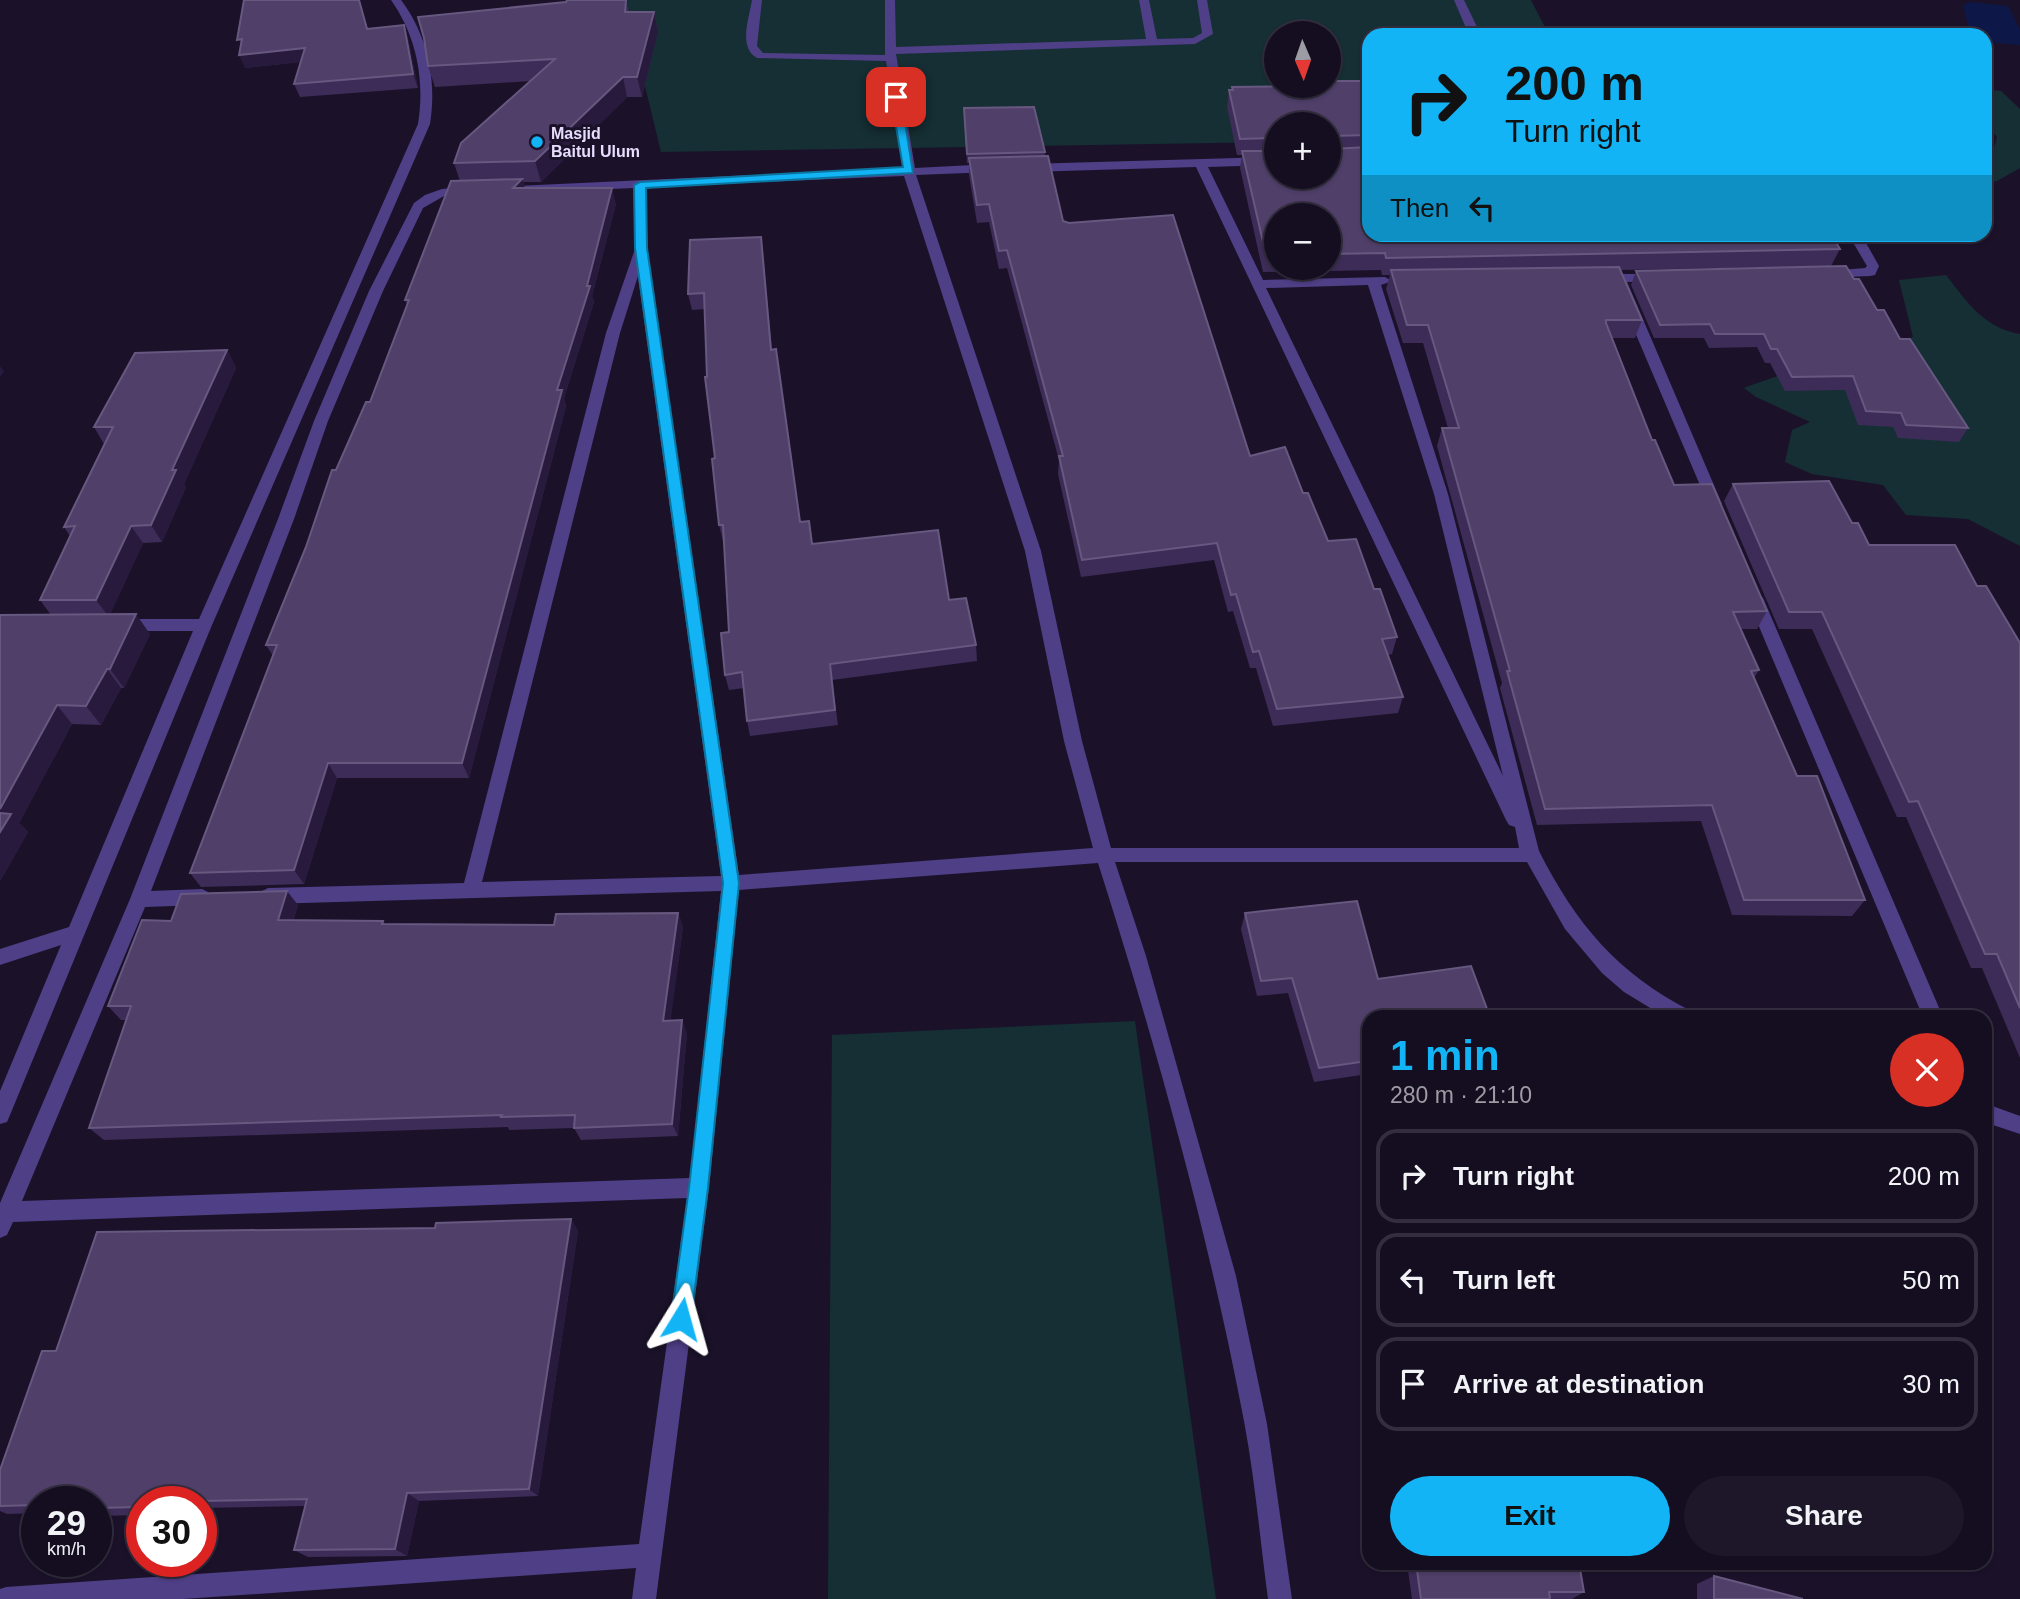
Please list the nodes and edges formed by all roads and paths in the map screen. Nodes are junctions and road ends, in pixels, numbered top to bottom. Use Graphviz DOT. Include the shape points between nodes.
graph roads {
  1 [pos="396,0"];
  2 [pos="757,0"];
  3 [pos="890,0"];
  4 [pos="1144,0"];
  5 [pos="1202,0"];
  6 [pos="1459,0"];
  7 [pos="1472,28"];
  8 [pos="1152,43"];
  9 [pos="891,54"];
  10 [pos="1264,161"];
  11 [pos="1200,163"];
  12 [pos="1006,168"];
  13 [pos="1020,168"];
  14 [pos="909,170"];
  15 [pos="640,185"];
  16 [pos="1859,242"];
  17 [pos="641,248"];
  18 [pos="1816,275"];
  19 [pos="1671,278"];
  20 [pos="1373,281"];
  21 [pos="1401,281"];
  22 [pos="1259,284"];
  23 [pos="1722,520"];
  24 [pos="1749,584"];
  25 [pos="109,625"];
  26 [pos="204,625"];
  27 [pos="1104,855"];
  28 [pos="1531,855"];
  29 [pos="731,883"];
  30 [pos="471,891"];
  31 [pos="249,896"];
  32 [pos="222,897"];
  33 [pos="139,899"];
  34 [pos="74,933"];
  35 [pos="0,957"];
  36 [pos="1671,1010"];
  37 [pos="1930,1010"];
  38 [pos="0,1115"];
  39 [pos="1992,1115"];
  40 [pos="2020,1125"];
  41 [pos="699,1188"];
  42 [pos="3,1220"];
  43 [pos="650,1555"];
  44 [pos="6,1599"];
  45 [pos="644,1599"];
  46 [pos="1280,1599"];
  1 -- 26 [label="street" via="407,13 421,49 424,124"];
  2 -- 9 [label="street" via="751,46 761,55"];
  3 -- 9 [label="street"];
  4 -- 8 [label="street"];
  5 -- 8 [label="street" via="1209,29 1205,38"];
  6 -- 7 [label="street"];
  8 -- 9 [label="street"];
  9 -- 14 [label="street"];
  10 -- 11 [label="street"];
  11 -- 13 [label="street"];
  11 -- 22 [label="street"];
  12 -- 14 [label="street"];
  14 -- 15 [label="street"];
  14 -- 27 [label="street" via="1033,551 1073,741"];
  15 -- 17 [label="street"];
  15 -- 33 [label="street" via="443,192 427,197 409,220 321,421"];
  16 -- 18 [label="street" via="1873,266 1870,272"];
  17 -- 29 [label="street"];
  17 -- 30 [label="street" via="612,333"];
  19 -- 23 [label="street" via="1612,278"];
  20 -- 21 [label="street"];
  20 -- 22 [label="street"];
  20 -- 28 [label="street" via="1441,494"];
  22 -- 28 [label="street"];
  24 -- 37 [label="street"];
  25 -- 26 [label="street"];
  26 -- 34 [label="street"];
  27 -- 28 [label="street"];
  27 -- 29 [label="street"];
  27 -- 46 [label="street" via="1145,982 1225,1276 1256,1424"];
  28 -- 36 [label="street" via="1583,942 1611,970"];
  29 -- 30 [label="street"];
  29 -- 41 [label="street"];
  30 -- 31 [label="street"];
  32 -- 33 [label="street"];
  33 -- 42 [label="street"];
  34 -- 35 [label="street"];
  34 -- 38 [label="street"];
  39 -- 40 [label="street"];
  41 -- 42 [label="street"];
  41 -- 43 [label="street"];
  43 -- 44 [label="street"];
  43 -- 45 [label="street"];
}
